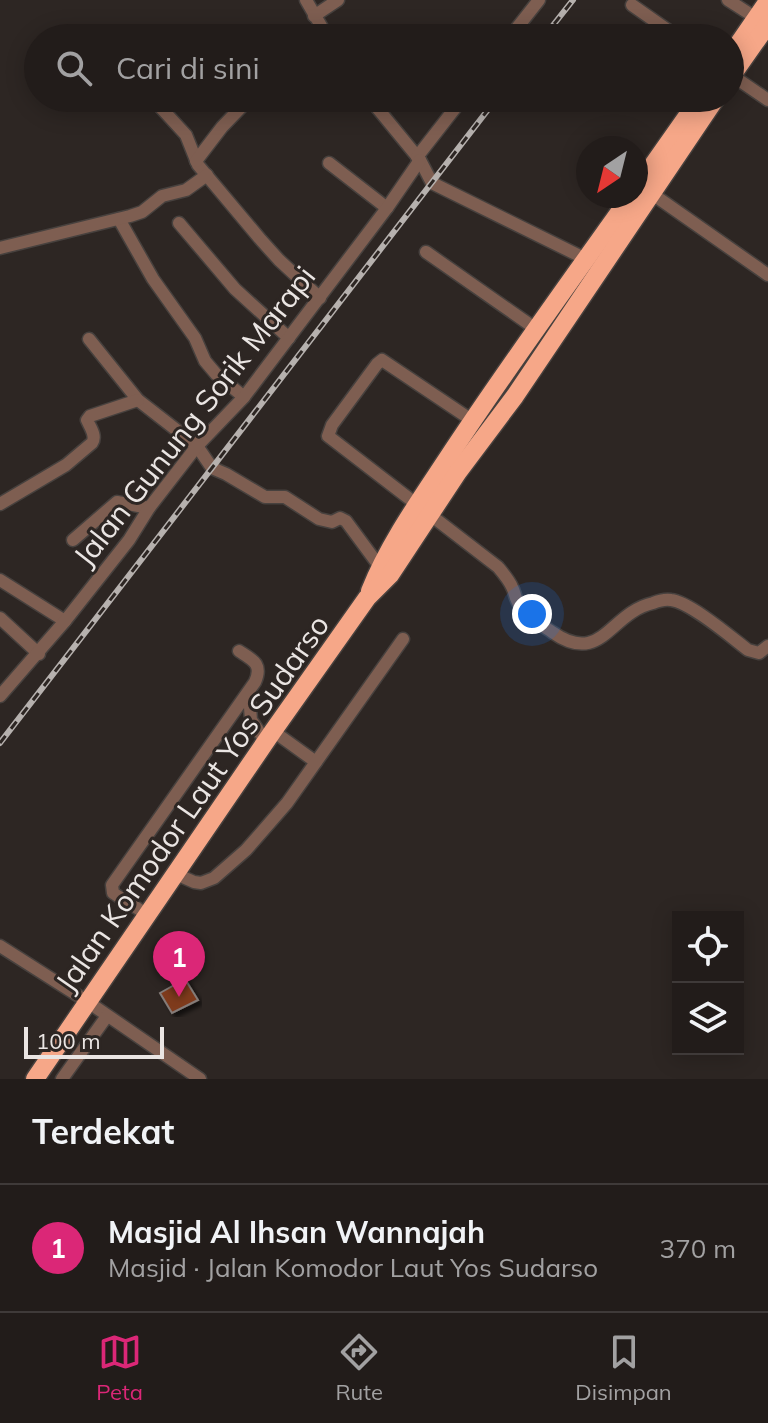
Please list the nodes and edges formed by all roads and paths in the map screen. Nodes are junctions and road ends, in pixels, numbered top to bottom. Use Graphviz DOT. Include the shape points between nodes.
graph roads {
  1 [pos="306,0"];
  2 [pos="338,0"];
  3 [pos="539,0"];
  4 [pos="728,0"];
  5 [pos="768,1"];
  6 [pos="632,5"];
  7 [pos="762,21"];
  8 [pos="319,24"];
  9 [pos="323,24"];
  10 [pos="520,24"];
  11 [pos="659,24"];
  12 [pos="744,41"];
  13 [pos="744,53"];
  14 [pos="744,84"];
  15 [pos="768,100"];
  16 [pos="165,112"];
  17 [pos="236,112"];
  18 [pos="380,112"];
  19 [pos="452,112"];
  20 [pos="692,112"];
  21 [pos="705,112"];
  22 [pos="418,158"];
  23 [pos="196,161"];
  24 [pos="329,163"];
  25 [pos="207,175"];
  26 [pos="648,184"];
  27 [pos="648,186"];
  28 [pos="648,194"];
  29 [pos="387,208"];
  30 [pos="624,208"];
  31 [pos="632,208"];
  32 [pos="119,219"];
  33 [pos="179,223"];
  34 [pos="0,248"];
  35 [pos="426,252"];
  36 [pos="594,264"];
  37 [pos="768,275"];
  38 [pos="320,298"];
  39 [pos="536,329"];
  40 [pos="289,338"];
  41 [pos="89,339"];
  42 [pos="244,397"];
  43 [pos="138,400"];
  44 [pos="473,421"];
  45 [pos="197,446"];
  46 [pos="0,504"];
  47 [pos="149,508"];
  48 [pos="423,510"];
  49 [pos="73,540"];
  50 [pos="385,571"];
  51 [pos="0,580"];
  52 [pos="0,618"];
  53 [pos="65,621"];
  54 [pos="403,639"];
  55 [pos="768,646"];
  56 [pos="239,651"];
  57 [pos="39,654"];
  58 [pos="0,674"];
  59 [pos="11,683"];
  60 [pos="249,692"];
  61 [pos="0,696"];
  62 [pos="251,720"];
  63 [pos="226,725"];
  64 [pos="270,736"];
  65 [pos="316,762"];
  66 [pos="176,874"];
  67 [pos="148,915"];
  68 [pos="0,946"];
  69 [pos="88,1002"];
  70 [pos="107,1016"];
  71 [pos="64,1075"];
  72 [pos="35,1079"];
  73 [pos="80,1079"];
  74 [pos="200,1079"];
  1 -- 8 [label="street"];
  2 -- 9 [label="street"];
  3 -- 10 [label="street"];
  4 -- 7 [label="street"];
  5 -- 7 [label="highway"];
  6 -- 11 [label="street"];
  7 -- 12 [label="highway"];
  7 -- 13 [label="highway"];
  14 -- 15 [label="street"];
  16 -- 23 [label="street" via="186,135"];
  17 -- 23 [label="street"];
  18 -- 22 [label="street"];
  19 -- 22 [label="street, Jalan Gunung Sorik Marapi"];
  20 -- 26 [label="highway, Jalan Komodor Laut Yos Sudarso"];
  21 -- 27 [label="highway, Jalan Komodor Laut Yos Sudarso"];
  22 -- 29 [label="street, Jalan Gunung Sorik Marapi"];
  22 -- 36 [label="street" via="432,183"];
  23 -- 25 [label="street"];
  24 -- 29 [label="street"];
  25 -- 32 [label="street" via="186,190 162,196 142,212"];
  25 -- 38 [label="street" via="279,260"];
  28 -- 37 [label="street"];
  29 -- 38 [label="street, Jalan Gunung Sorik Marapi"];
  30 -- 36 [label="highway, Jalan Komodor Laut Yos Sudarso"];
  31 -- 36 [label="highway, Jalan Komodor Laut Yos Sudarso"];
  32 -- 34 [label="street"];
  32 -- 42 [label="street" via="205,361"];
  33 -- 40 [label="street" via="235,289"];
  35 -- 39 [label="street"];
  36 -- 39 [label="highway, Jalan Komodor Laut Yos Sudarso"];
  36 -- 48 [label="highway, Jalan Komodor Laut Yos Sudarso" via="515,396"];
  38 -- 40 [label="street, Jalan Gunung Sorik Marapi"];
  39 -- 44 [label="highway, Jalan Komodor Laut Yos Sudarso"];
  40 -- 42 [label="street, Jalan Gunung Sorik Marapi"];
  41 -- 43 [label="street"];
  42 -- 45 [label="street, Jalan Gunung Sorik Marapi"];
  43 -- 45 [label="street"];
  43 -- 46 [label="street" via="90,416 90,445"];
  44 -- 48 [label="highway, Jalan Komodor Laut Yos Sudarso"];
  44 -- 48 [label="street" via="382,360 332,425 330,439"];
  45 -- 47 [label="street, Jalan Gunung Sorik Marapi"];
  45 -- 50 [label="street" via="212,468 258,494 285,497 326,521 346,521"];
  47 -- 49 [label="street" via="117,502"];
  47 -- 53 [label="street, Jalan Gunung Sorik Marapi"];
  48 -- 50 [label="highway, Jalan Komodor Laut Yos Sudarso"];
  48 -- 55 [label="street" via="498,567 529,616 575,644 590,644 624,616 668,599 683,603 748,650 759,653"];
  50 -- 64 [label="highway, Jalan Komodor Laut Yos Sudarso"];
  51 -- 53 [label="street"];
  52 -- 57 [label="street"];
  53 -- 57 [label="street, Jalan Gunung Sorik Marapi"];
  54 -- 65 [label="street"];
  56 -- 60 [label="street" via="259,673"];
  57 -- 59 [label="street, Jalan Gunung Sorik Marapi"];
  58 -- 59 [label="street"];
  59 -- 61 [label="street, Jalan Gunung Sorik Marapi"];
  60 -- 62 [label="street"];
  60 -- 63 [label="street"];
  62 -- 63 [label="street"];
  62 -- 64 [label="street"];
  63 -- 67 [label="street" via="112,885 113,893"];
  64 -- 65 [label="street"];
  64 -- 66 [label="highway, Jalan Komodor Laut Yos Sudarso"];
  65 -- 66 [label="street" via="246,850 214,878 201,883"];
  66 -- 67 [label="highway, Jalan Komodor Laut Yos Sudarso"];
  67 -- 69 [label="highway, Jalan Komodor Laut Yos Sudarso"];
  68 -- 69 [label="street"];
  69 -- 70 [label="street"];
  69 -- 72 [label="highway, Jalan Komodor Laut Yos Sudarso"];
  70 -- 71 [label="street"];
  70 -- 74 [label="street"];
  71 -- 73 [label="street"];
}
